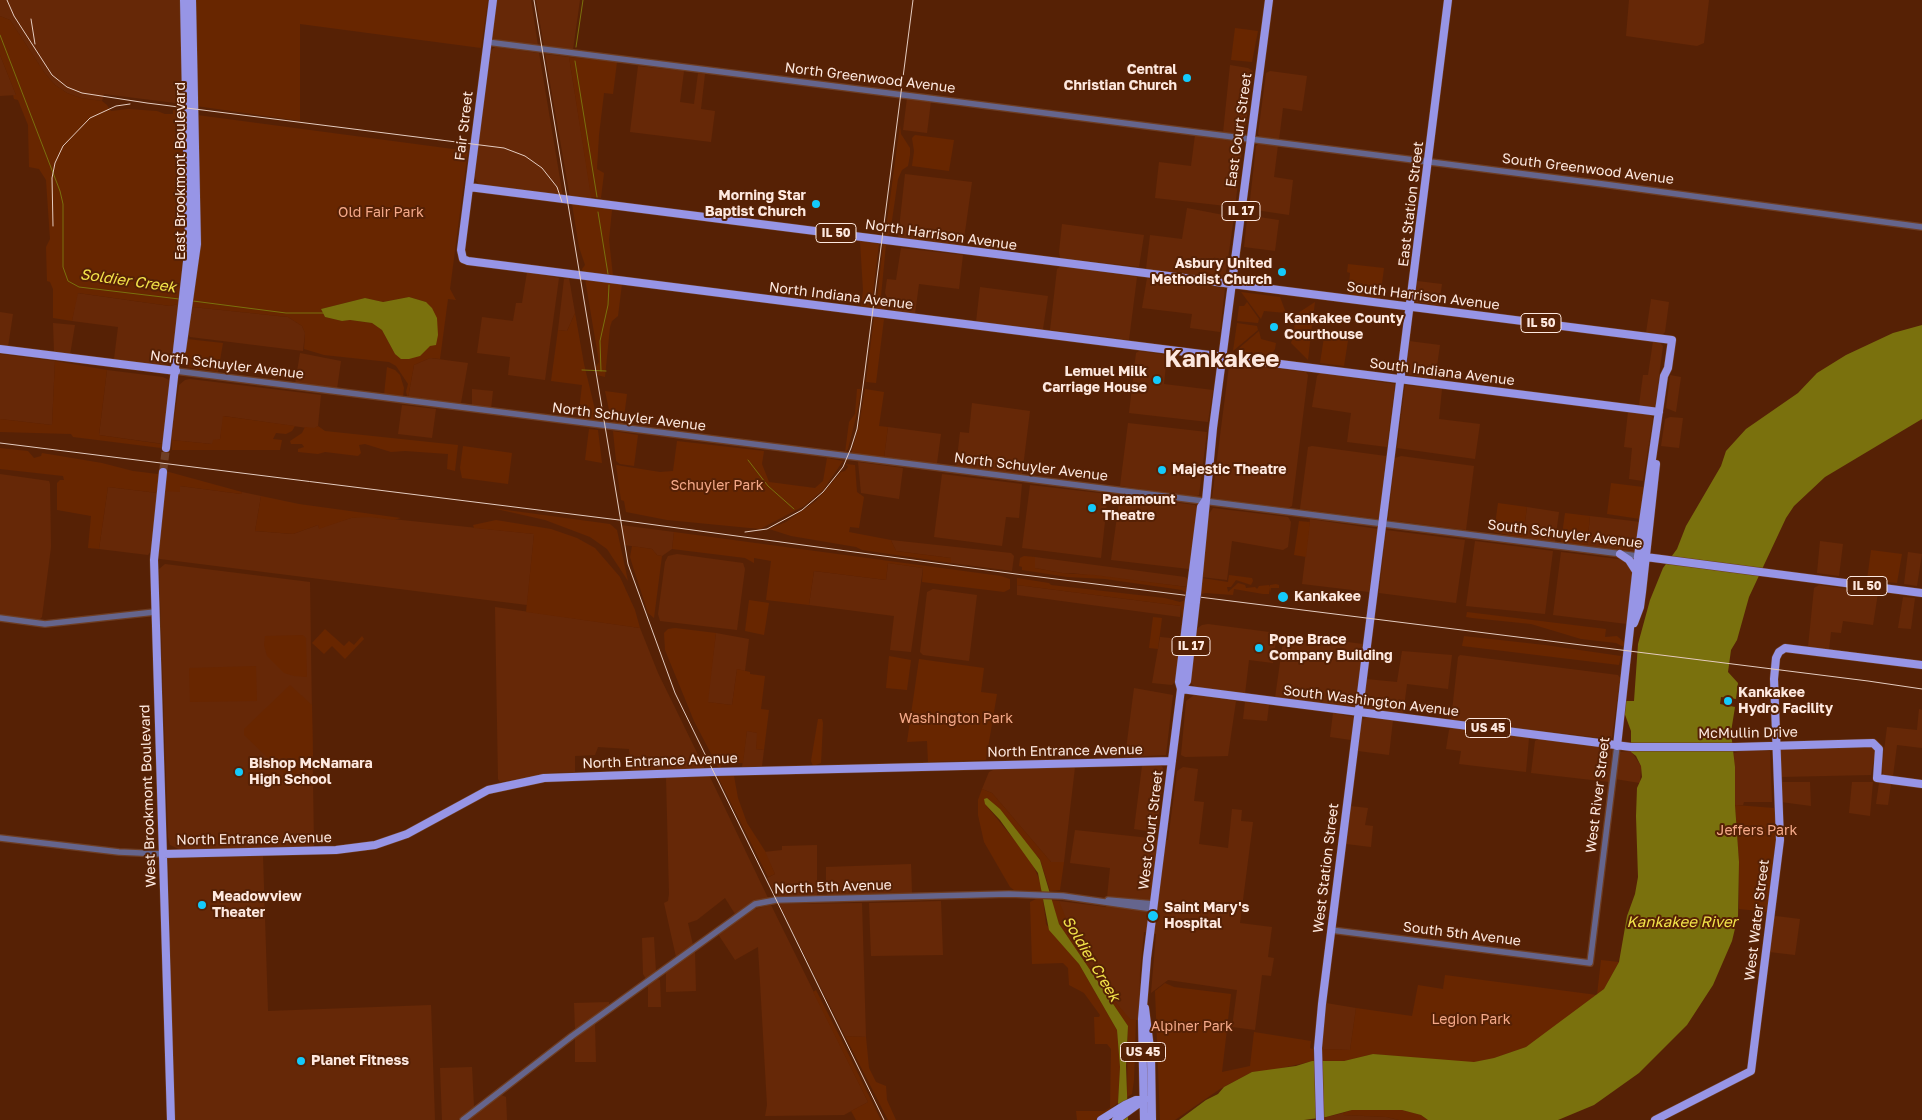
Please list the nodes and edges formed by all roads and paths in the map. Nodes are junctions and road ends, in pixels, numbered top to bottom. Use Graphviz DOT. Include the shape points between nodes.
graph roads {
  1 [pos="184,0"];
  2 [pos="192,0"];
  3 [pos="493,0"];
  4 [pos="1269,0"];
  5 [pos="1448,0"];
  6 [pos="487,42"];
  7 [pos="1250,139"];
  8 [pos="1428,162"];
  9 [pos="469,187"];
  10 [pos="1922,227"];
  11 [pos="461,255"];
  12 [pos="1232,284"];
  13 [pos="187,295"];
  14 [pos="1410,306"];
  15 [pos="0,350"];
  16 [pos="1222,357"];
  17 [pos="176,371"];
  18 [pos="1401,380"];
  19 [pos="1659,412"];
  20 [pos="166,448"];
  21 [pos="163,472"];
  22 [pos="1205,501"];
  23 [pos="1383,524"];
  24 [pos="1649,540"];
  25 [pos="1620,554"];
  26 [pos="1638,556"];
  27 [pos="1651,557"];
  28 [pos="1670,560"];
  29 [pos="1636,571"];
  30 [pos="1922,593"];
  31 [pos="1193,597"];
  32 [pos="155,612"];
  33 [pos="0,618"];
  34 [pos="1371,619"];
  35 [pos="1631,630"];
  36 [pos="1922,665"];
  37 [pos="1181,689"];
  38 [pos="1359,712"];
  39 [pos="1776,745"];
  40 [pos="1617,746"];
  41 [pos="1172,761"];
  42 [pos="1922,784"];
  43 [pos="0,838"];
  44 [pos="162,854"];
  45 [pos="1154,907"];
  46 [pos="1331,930"];
  47 [pos="1590,963"];
  48 [pos="1144,1004"];
  49 [pos="1152,1096"];
  50 [pos="1138,1103"];
  51 [pos="1666,1117"];
  52 [pos="171,1120"];
  53 [pos="462,1120"];
  54 [pos="1102,1120"];
  55 [pos="1116,1120"];
  56 [pos="1144,1120"];
  57 [pos="1152,1120"];
  58 [pos="1320,1120"];
  59 [pos="1655,1120"];
  1 -- 13 [label="main road, East Brookmont Boulevard" via="189,244"];
  2 -- 13 [label="main road, East Brookmont Boulevard" via="197,244"];
  3 -- 6 [label="main road, Fair Street"];
  4 -- 7 [label="main road, East Court Street / IL 17"];
  5 -- 8 [label="main road, East Station Street"];
  6 -- 7 [label="street, North Greenwood Avenue"];
  6 -- 9 [label="main road, Fair Street"];
  7 -- 8 [label="street, South Greenwood Avenue"];
  7 -- 12 [label="main road, East Court Street / IL 17"];
  8 -- 10 [label="street, South Greenwood Avenue"];
  8 -- 14 [label="main road, East Station Street"];
  9 -- 11 [label="main road, Fair Street"];
  9 -- 12 [label="main road, North Harrison Avenue / IL 50"];
  11 -- 16 [label="main road, North Indiana Avenue" via="468,261 484,264"];
  12 -- 14 [label="main road, South Harrison Avenue / IL 50"];
  12 -- 16 [label="main road, East Court Street / IL 17"];
  13 -- 17 [label="main road, East Brookmont Boulevard" via="185,339"];
  14 -- 18 [label="main road, East Station Street"];
  14 -- 19 [label="main road, South Harrison Avenue / IL 50" via="1672,340"];
  15 -- 17 [label="main road, North Schuyler Avenue"];
  16 -- 18 [label="main road, South Indiana Avenue"];
  16 -- 22 [label="main road, East Court Street / IL 17"];
  17 -- 20 [label="main road, East Brookmont Boulevard"];
  17 -- 22 [label="street, North Schuyler Avenue"];
  18 -- 19 [label="main road, South Indiana Avenue"];
  18 -- 23 [label="main road, East Station Street"];
  19 -- 24 [label="main road"];
  19 -- 26 [label="main road, IL 50"];
  21 -- 32 [label="main road, West Brookmont Boulevard" via="154,560"];
  22 -- 23 [label="street, South Schuyler Avenue"];
  22 -- 31 [label="main road, East Court Street / IL 17"];
  23 -- 25 [label="street, South Schuyler Avenue"];
  23 -- 34 [label="main road, East Station Street"];
  24 -- 27 [label="main road"];
  24 -- 28 [label="main road" via="1652,550"];
  25 -- 26 [label="street, South Schuyler Avenue"];
  25 -- 29 [label="main road"];
  26 -- 27 [label="main road, South Schuyler Avenue / IL 50"];
  26 -- 29 [label="main road"];
  27 -- 28 [label="main road, South Schuyler Avenue / IL 50"];
  27 -- 35 [label="main road" via="1640,607"];
  28 -- 30 [label="main road, South Schuyler Avenue / IL 50"];
  29 -- 35 [label="main road"];
  31 -- 37 [label="main road, West Court Street / IL 17" via="1187,681"];
  32 -- 33 [label="street" via="45,624"];
  32 -- 44 [label="main road, West Brookmont Boulevard"];
  34 -- 38 [label="main road, West Station Street"];
  35 -- 40 [label="main road, West River Street"];
  36 -- 39 [label="main road, West Water Street" via="1785,648 1776,658 1774,679"];
  37 -- 38 [label="main road, South Washington Avenue / US 45"];
  37 -- 41 [label="main road, West Court Street / US 45"];
  38 -- 40 [label="main road, South Washington Avenue / US 45"];
  38 -- 46 [label="main road, West Station Street"];
  39 -- 40 [label="main road, McMullin Drive / US 45"];
  39 -- 42 [label="main road, McMullin Drive" via="1873,743 1878,746 1877,778"];
  39 -- 51 [label="main road, West Water Street" via="1780,840 1751,1071"];
  40 -- 47 [label="street, West River Street"];
  41 -- 44 [label="main road, North Entrance Avenue" via="544,778 488,790 407,834 375,845 336,850"];
  41 -- 45 [label="main road, West Court Street / US 45"];
  43 -- 44 [label="street"];
  44 -- 52 [label="main road, West Brookmont Boulevard"];
  45 -- 48 [label="main road, West Court Street / US 45"];
  45 -- 53 [label="street, North 5th Avenue" via="1009,894 776,900 755,904"];
  46 -- 47 [label="street, South 5th Avenue"];
  46 -- 58 [label="main road, West Station Street" via="1318,1048"];
  48 -- 49 [label="main road, West Court Street / US 45"];
  48 -- 50 [label="main road, West Court Street / US 45"];
  49 -- 50 [label="main road"];
  49 -- 57 [label="main road, West Court Street"];
  50 -- 54 [label="main road"];
  50 -- 55 [label="main road"];
  50 -- 56 [label="main road, West Court Street"];
  51 -- 59 [label="main road"];
}
